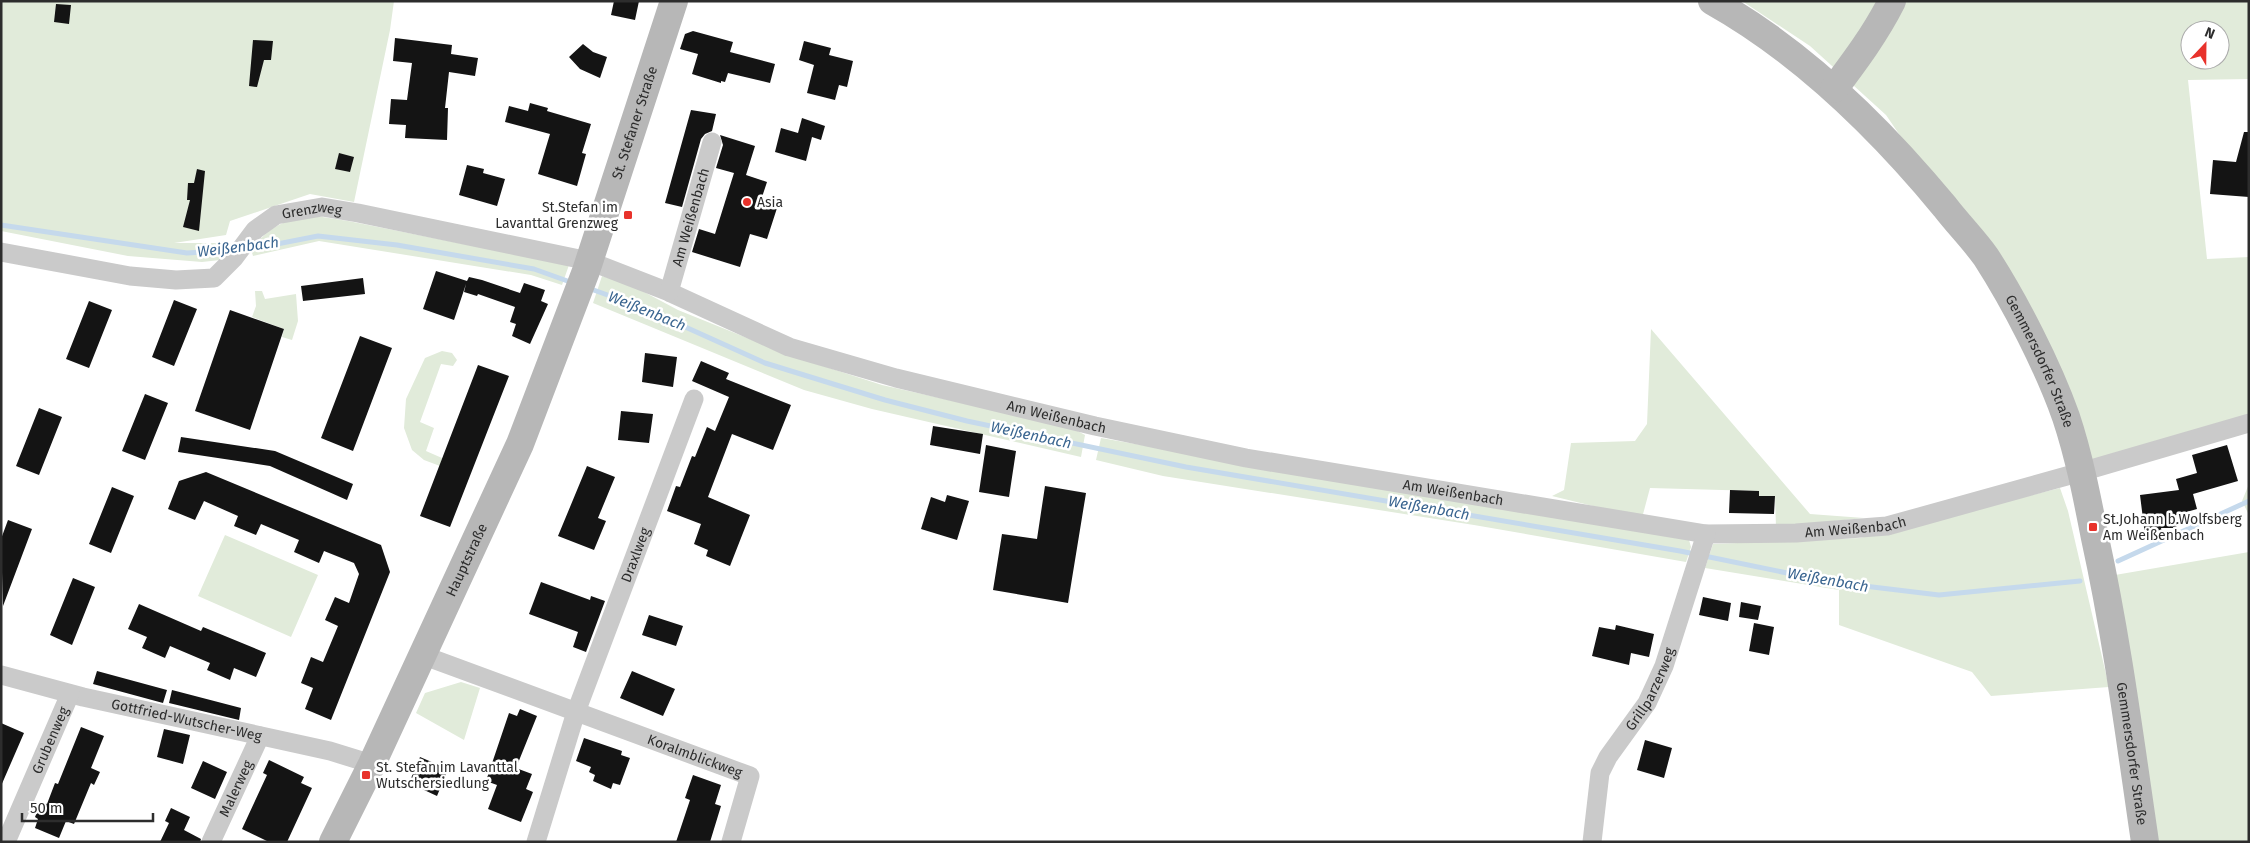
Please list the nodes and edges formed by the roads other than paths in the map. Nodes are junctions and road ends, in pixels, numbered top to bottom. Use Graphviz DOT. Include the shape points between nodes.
graph roads {
  1 [pos="674,1"];
  2 [pos="1712,1"];
  3 [pos="1892,1"];
  4 [pos="1834,89"];
  5 [pos="712,142"];
  6 [pos="1,252"];
  7 [pos="584,276"];
  8 [pos="670,292"];
  9 [pos="694,398"];
  10 [pos="2249,423"];
  11 [pos="2082,472"];
  12 [pos="1705,537"];
  13 [pos="422,655"];
  14 [pos="1,675"];
  15 [pos="70,694"];
  16 [pos="576,712"];
  17 [pos="260,736"];
  18 [pos="372,764"];
  19 [pos="6,842"];
  20 [pos="210,842"];
  21 [pos="333,842"];
  22 [pos="536,842"];
  23 [pos="731,842"];
  24 [pos="1592,842"];
  25 [pos="2145,842"];
  1 -- 7 [label="main road, St. Stefaner Straße"];
  2 -- 4 [label="main road, Gemmersdorfer Straße" via="1780,45"];
  3 -- 4 [label="main road" via="1860,56"];
  4 -- 11 [label="main road, Gemmersdorfer Straße" via="1918,175 1985,256 2044,367 2066,417"];
  5 -- 8 [label="street, Am Weißenbach"];
  6 -- 7 [label="street, Grenzweg" via="130,276 176,280 214,278 255,230 276,215 322,208 358,213"];
  7 -- 8 [label="street, Am Weißenbach"];
  7 -- 13 [label="main road, Hauptstraße" via="520,444"];
  8 -- 12 [label="street, Am Weißenbach" via="789,348 896,378 1096,426 1246,458"];
  9 -- 16 [label="street, Draxlweg"];
  10 -- 11 [label="street, Am Weißenbach"];
  11 -- 12 [label="street, Am Weißenbach" via="1887,526"];
  11 -- 25 [label="main road, Gemmersdorfer Straße" via="2108,598"];
  12 -- 24 [label="street, Grillparzerweg" via="1664,666 1647,703 1600,773"];
  13 -- 16 [label="street, Koralmblickweg"];
  13 -- 18 [label="main road, Hauptstraße"];
  14 -- 15 [label="street, Gottfried-Wutscher-Weg"];
  15 -- 17 [label="street, Gottfried-Wutscher-Weg"];
  15 -- 19 [label="street, Grubenweg"];
  16 -- 22 [label="street"];
  16 -- 23 [label="street, Koralmblickweg" via="750,776"];
  17 -- 18 [label="street, Gottfried-Wutscher-Weg"];
  17 -- 20 [label="street, Malerweg"];
  18 -- 21 [label="main road, Hauptstraße"];
}
